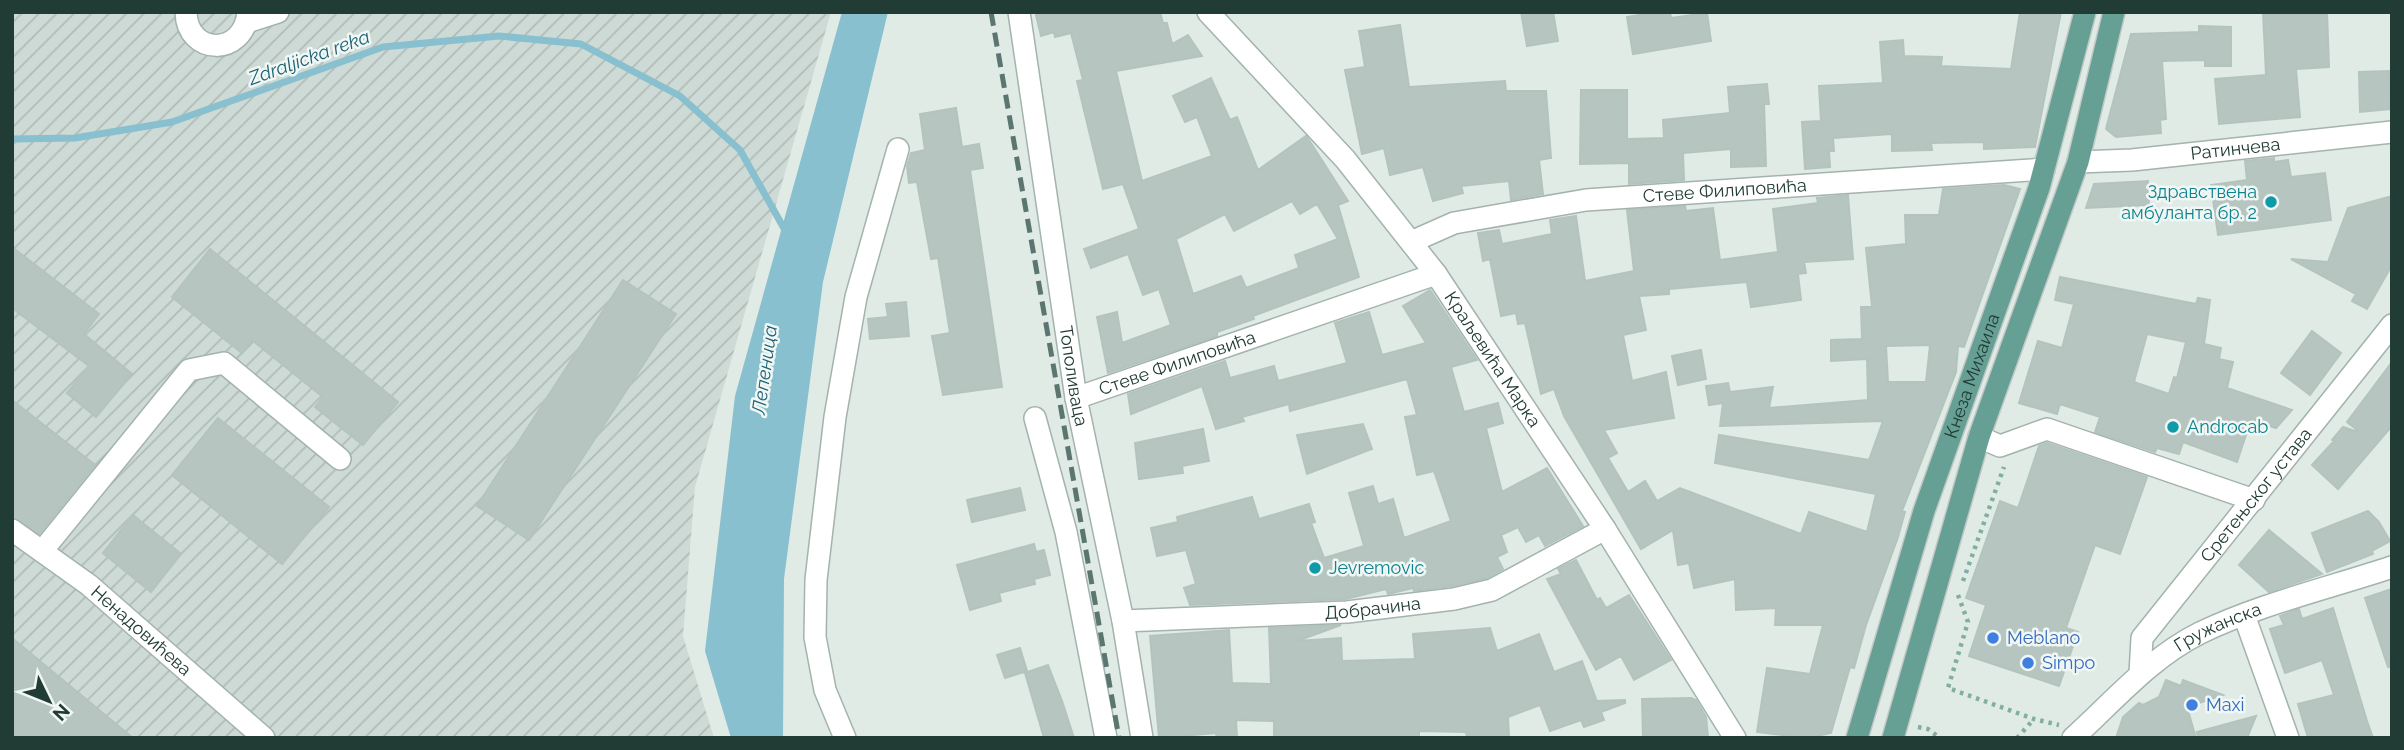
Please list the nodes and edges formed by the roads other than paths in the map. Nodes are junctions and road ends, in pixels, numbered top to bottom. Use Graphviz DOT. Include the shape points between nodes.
graph roads {
  1 [pos="278,12"];
  2 [pos="1019,12"];
  3 [pos="1208,12"];
  4 [pos="2085,12"];
  5 [pos="2114,12"];
  6 [pos="182,13"];
  7 [pos="247,17"];
  8 [pos="2392,132"];
  9 [pos="898,149"];
  10 [pos="2078,162"];
  11 [pos="2044,169"];
  12 [pos="1411,242"];
  13 [pos="1436,274"];
  14 [pos="2392,325"];
  15 [pos="1076,398"];
  16 [pos="1035,418"];
  17 [pos="1979,438"];
  18 [pos="340,459"];
  19 [pos="2254,500"];
  20 [pos="1605,529"];
  21 [pos="12,530"];
  22 [pos="43,550"];
  23 [pos="2392,567"];
  24 [pos="2244,615"];
  25 [pos="1123,621"];
  26 [pos="2140,674"];
  27 [pos="2077,735"];
  28 [pos="264,738"];
  29 [pos="845,738"];
  30 [pos="1105,738"];
  31 [pos="1142,738"];
  32 [pos="1735,738"];
  33 [pos="1857,738"];
  34 [pos="1893,738"];
  35 [pos="2288,738"];
  1 -- 7 [label="street"];
  2 -- 15 [label="street, Тополиваца"];
  3 -- 12 [label="street, Краљевића Марка" via="1345,159"];
  4 -- 11 [label="main road, Кнеза Михаила"];
  5 -- 10 [label="main road, Кнеза Михаила"];
  6 -- 7 [label="street" via="192,33 218,46 236,39"];
  8 -- 10 [label="street, Ратинчева"];
  9 -- 29 [label="street" via="856,297 835,417 816,580 815,638 825,690"];
  10 -- 17 [label="main road, Кнеза Михаила"];
  11 -- 12 [label="street, Стеве Филиповића" via="1586,200 1454,223"];
  11 -- 33 [label="main road, Кнеза Михаила" via="1924,511"];
  12 -- 13 [label="street, Краљевића Марка"];
  13 -- 15 [label="street, Стеве Филиповића"];
  13 -- 20 [label="street, Краљевића Марка"];
  14 -- 19 [label="street, Сретењског устава"];
  15 -- 25 [label="street, Тополиваца"];
  16 -- 30 [label="street" via="1066,532"];
  17 -- 19 [label="street" via="2000,446 2047,429"];
  17 -- 34 [label="main road, Кнеза Михаила"];
  18 -- 22 [label="street" via="224,363 189,370"];
  19 -- 26 [label="street, Сретењског устава" via="2142,638"];
  20 -- 25 [label="street, Добрачина" via="1492,590 1454,599 1346,612"];
  20 -- 32 [label="street, Краљевића Марка"];
  21 -- 22 [label="street, Ненадовићева"];
  22 -- 28 [label="street, Ненадовићева"];
  23 -- 24 [label="street, Гружанска"];
  24 -- 26 [label="street, Гружанска" via="2199,634"];
  24 -- 35 [label="street"];
  25 -- 31 [label="street, Тополиваца"];
  26 -- 27 [label="street, Гружанска"];
}
